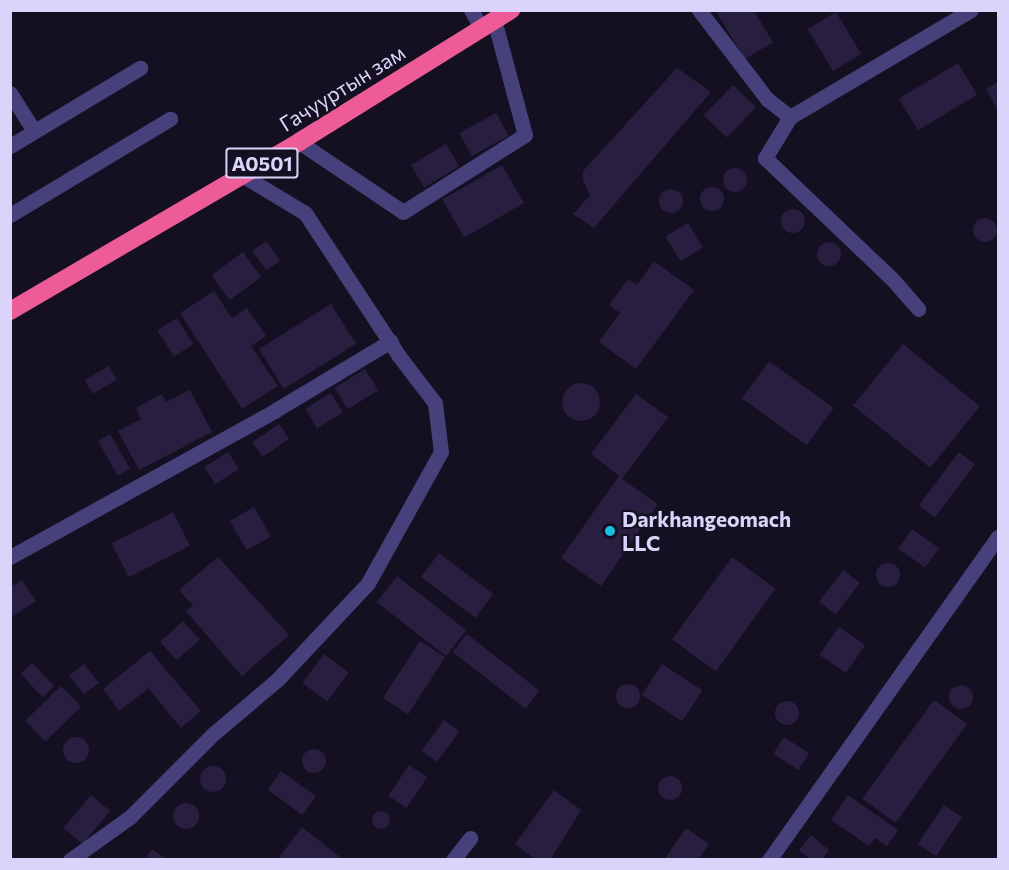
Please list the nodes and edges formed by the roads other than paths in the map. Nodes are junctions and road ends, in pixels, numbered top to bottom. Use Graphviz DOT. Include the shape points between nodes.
graph roads {
  1 [pos="471,10"];
  2 [pos="511,10"];
  3 [pos="699,10"];
  4 [pos="971,10"];
  5 [pos="487,23"];
  6 [pos="140,68"];
  7 [pos="10,93"];
  8 [pos="790,117"];
  9 [pos="170,119"];
  10 [pos="34,131"];
  11 [pos="299,142"];
  12 [pos="10,146"];
  13 [pos="242,175"];
  14 [pos="10,215"];
  15 [pos="918,309"];
  16 [pos="10,310"];
  17 [pos="391,341"];
  18 [pos="999,537"];
  19 [pos="10,557"];
  20 [pos="470,838"];
  21 [pos="70,860"];
  22 [pos="453,860"];
  23 [pos="769,860"];
  1 -- 5 [label="street"];
  2 -- 5 [label="highway, Гачууртын зам / A0501"];
  3 -- 8 [label="street" via="766,99"];
  4 -- 8 [label="street"];
  5 -- 11 [label="highway, Гачууртын зам / A0501"];
  5 -- 11 [label="street" via="525,135 403,212"];
  6 -- 10 [label="street"];
  7 -- 10 [label="street"];
  8 -- 15 [label="street" via="765,158 894,281"];
  9 -- 14 [label="street"];
  10 -- 12 [label="street"];
  11 -- 13 [label="highway, Гачууртын зам / A0501"];
  13 -- 16 [label="highway, Гачууртын зам / A0501"];
  13 -- 17 [label="street" via="305,213"];
  17 -- 19 [label="street" via="264,417"];
  17 -- 21 [label="street" via="435,403 441,452 368,584 277,680 213,734 130,817"];
  18 -- 23 [label="street"];
  20 -- 22 [label="street"];
}
